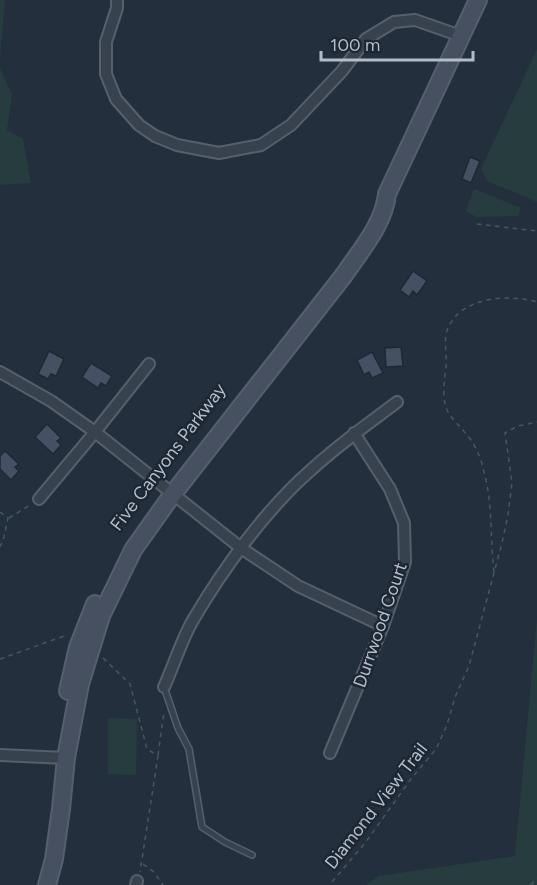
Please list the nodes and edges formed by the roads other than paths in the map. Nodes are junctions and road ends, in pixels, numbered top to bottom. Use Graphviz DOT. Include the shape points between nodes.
graph roads {
  1 [pos="117,0"];
  2 [pos="478,0"];
  3 [pos="460,36"];
  4 [pos="149,364"];
  5 [pos="0,372"];
  6 [pos="397,402"];
  7 [pos="95,432"];
  8 [pos="354,433"];
  9 [pos="168,491"];
  10 [pos="39,499"];
  11 [pos="241,548"];
  12 [pos="383,626"];
  13 [pos="164,687"];
  14 [pos="330,753"];
  15 [pos="0,755"];
  16 [pos="62,758"];
  17 [pos="252,855"];
  18 [pos="37,885"];
  19 [pos="47,885"];
  1 -- 3 [label="street" via="106,42 106,74 116,99 139,125 155,136 184,147 219,153 261,146 291,125 366,39 394,22 415,20"];
  2 -- 3 [label="main road, Five Canyons Parkway"];
  3 -- 9 [label="main road, Five Canyons Parkway" via="387,194 377,202 340,263"];
  4 -- 7 [label="street"];
  5 -- 7 [label="street"];
  6 -- 8 [label="street"];
  7 -- 9 [label="street"];
  7 -- 10 [label="street"];
  8 -- 11 [label="street" via="309,471"];
  8 -- 12 [label="street, Durrwood Court" via="390,489 404,523 405,562"];
  9 -- 11 [label="street"];
  9 -- 16 [label="main road, Five Canyons Parkway" via="127,543 102,589 68,690"];
  11 -- 12 [label="street" via="298,586"];
  11 -- 13 [label="street" via="192,621"];
  12 -- 14 [label="street, Durrwood Court"];
  13 -- 17 [label="lane" via="189,749 202,827"];
  15 -- 16 [label="street"];
  16 -- 18 [label="main road, Five Canyons Parkway" via="48,850"];
  16 -- 19 [label="main road, Five Canyons Parkway" via="60,821"];
}
